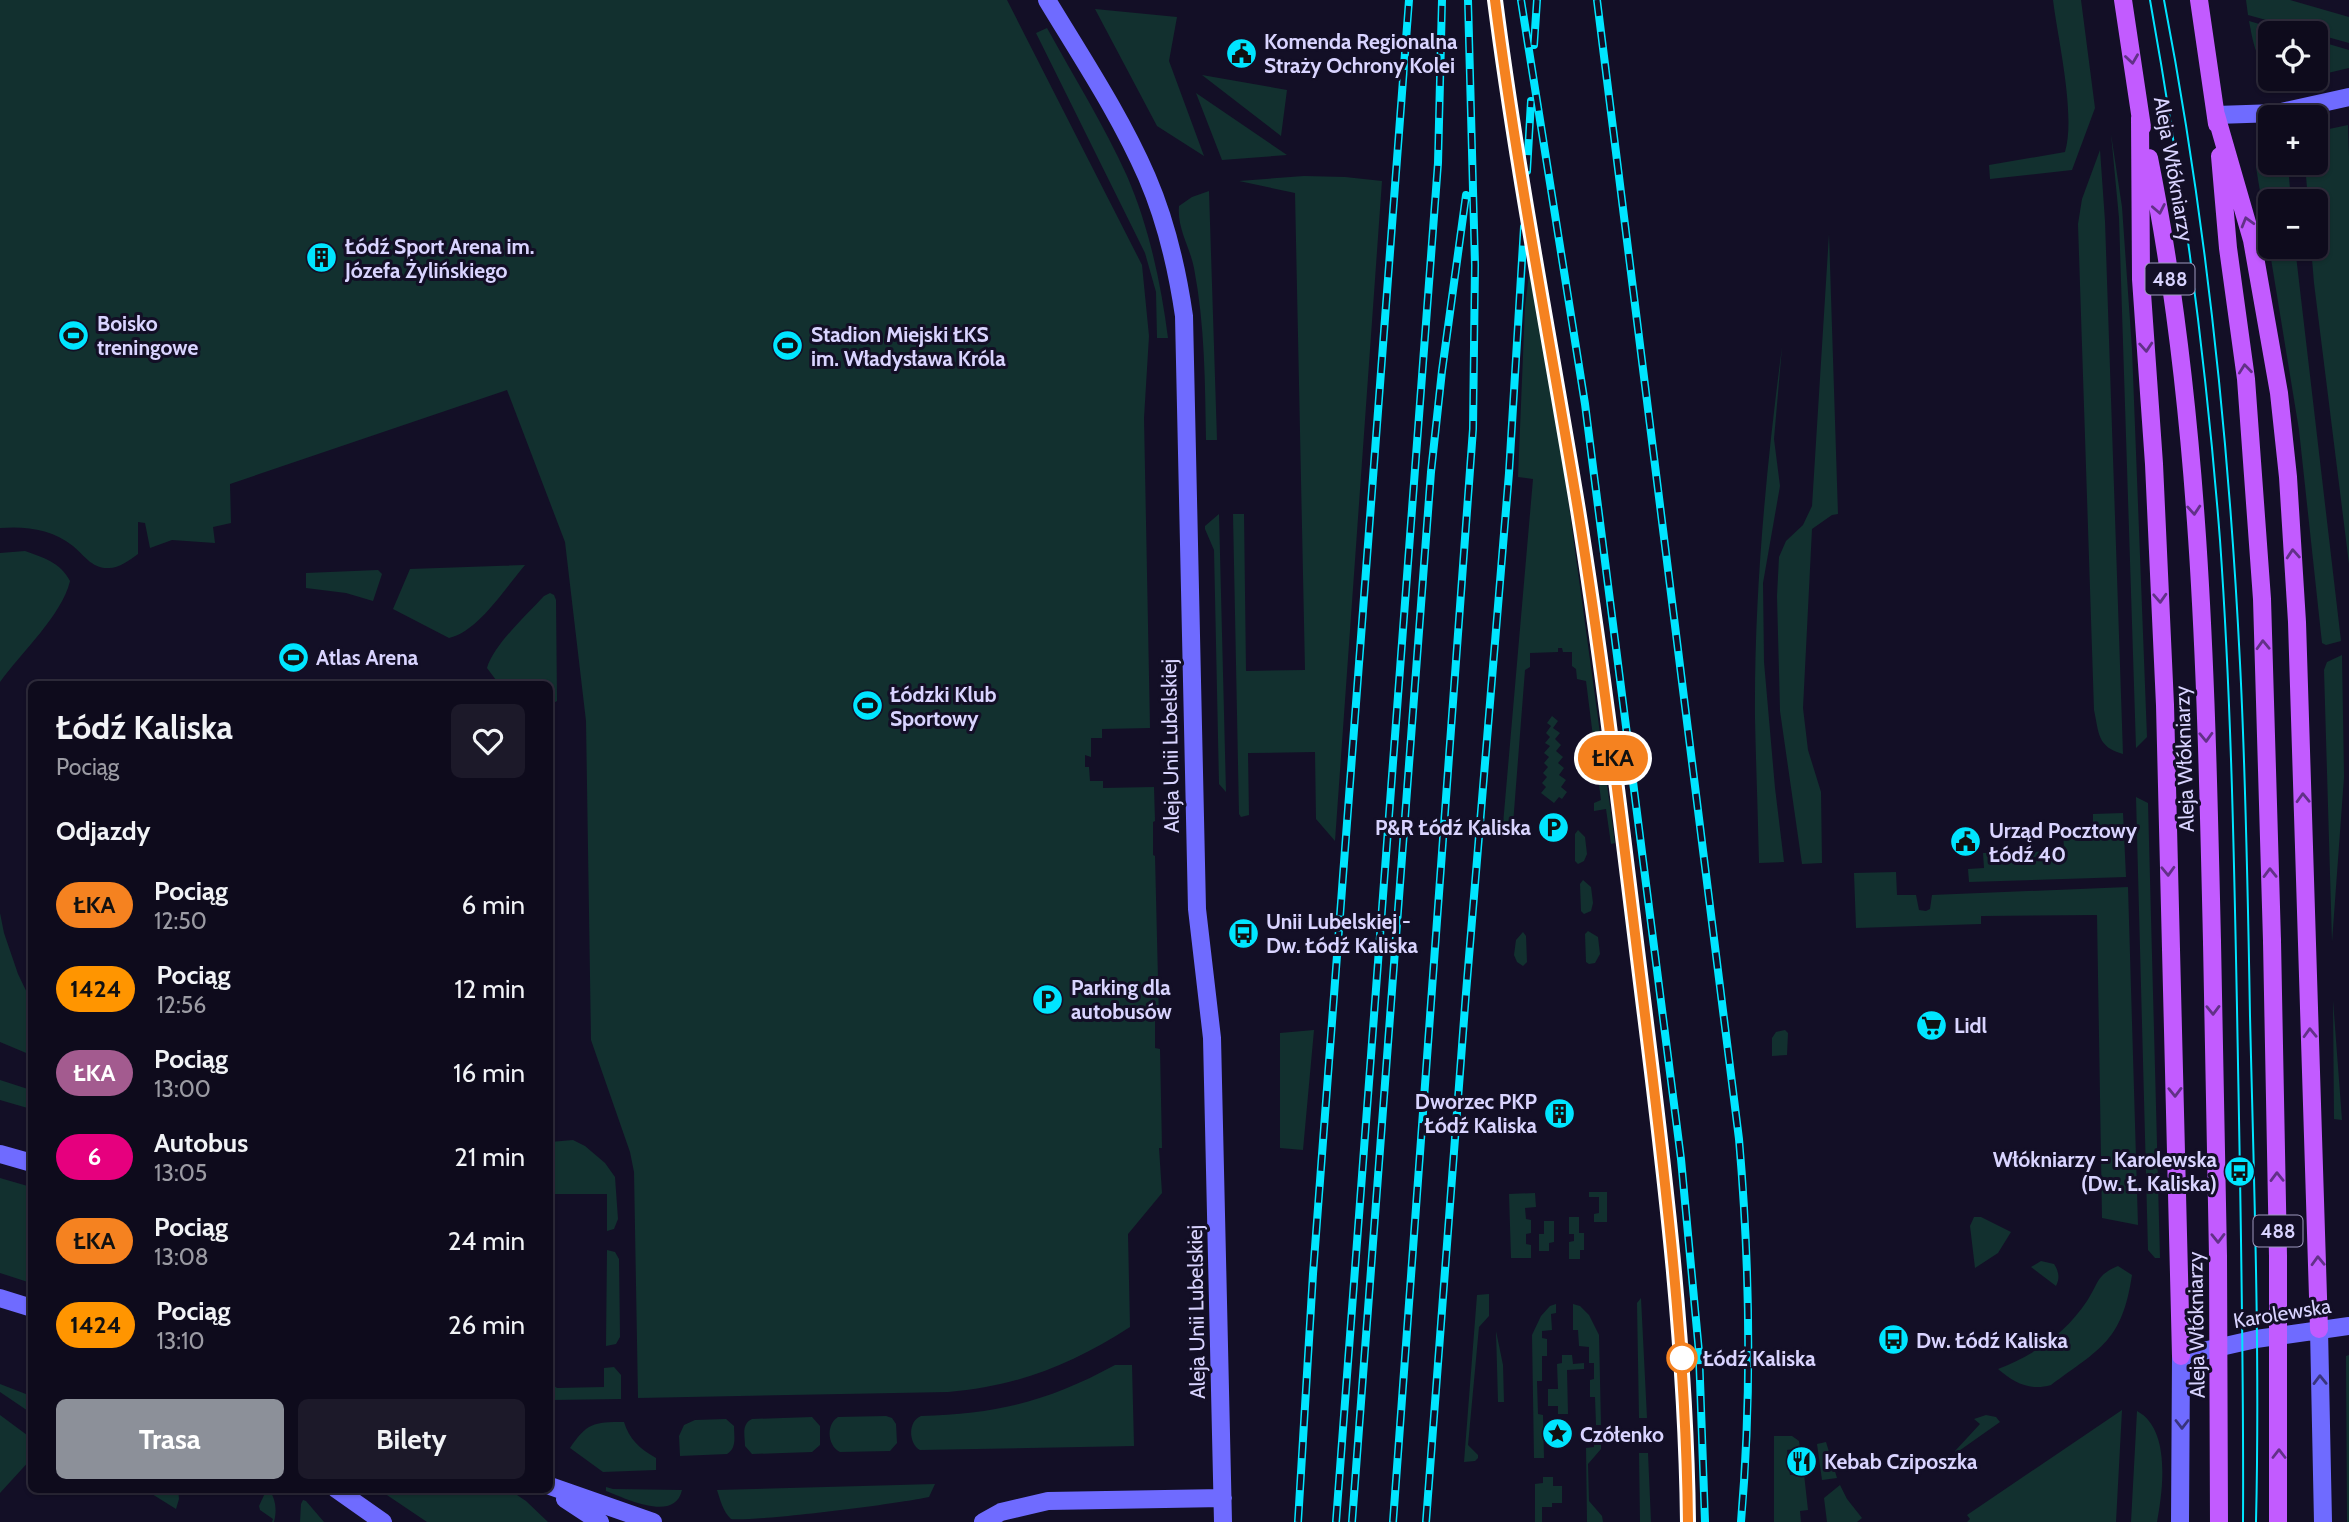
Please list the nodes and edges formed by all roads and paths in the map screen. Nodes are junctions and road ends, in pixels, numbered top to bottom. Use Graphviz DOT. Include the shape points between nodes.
graph roads {
  1 [pos="1047,0"];
  2 [pos="2123,0"];
  3 [pos="2199,0"];
  4 [pos="2349,97"];
  5 [pos="2216,115"];
  6 [pos="2140,118"];
  7 [pos="0,1154"];
  8 [pos="28,1162"];
  9 [pos="0,1298"];
  10 [pos="28,1307"];
  11 [pos="2349,1326"];
  12 [pos="2319,1329"];
  13 [pos="2182,1356"];
  14 [pos="553,1488"];
  15 [pos="553,1489"];
  16 [pos="343,1493"];
  17 [pos="1223,1498"];
  18 [pos="383,1522"];
  19 [pos="600,1522"];
  20 [pos="653,1522"];
  21 [pos="983,1522"];
  22 [pos="1223,1522"];
  23 [pos="2180,1522"];
  24 [pos="2219,1522"];
  25 [pos="2278,1522"];
  26 [pos="2323,1522"];
  1 -- 17 [label="street, Aleja Unii Lubelskiej" via="1120,122 1148,180 1170,244 1184,316 1197,909 1212,1038"];
  2 -- 6 [label="main road, Aleja Włókniarzy / 488, one-way"];
  3 -- 5 [label="main road, Aleja Włókniarzy / 488"];
  4 -- 5 [label="street" via="2277,113"];
  12 -- 5 [label="main road, one-way" via="2297,622 2288,477 2279,393 2252,240"];
  25 -- 5 [label="main road, Aleja Włókniarzy / 488, one-way, bridge" via="2278,1255 2260,572 2246,379"];
  6 -- 13 [label="main road, one-way" via="2141,279 2165,705"];
  6 -- 24 [label="main road, Aleja Włókniarzy / 488, one-way, bridge" via="2165,237 2189,442 2202,630 2212,942"];
  7 -- 8 [label="street"];
  9 -- 10 [label="street"];
  11 -- 12 [label="street, Karolewska"];
  12 -- 13 [label="street, Karolewska"];
  26 -- 12 [label="street, one-way"];
  13 -- 23 [label="street, Aleja Włókniarzy, one-way"];
  14 -- 20 [label="street"];
  15 -- 19 [label="street"];
  16 -- 18 [label="street"];
  17 -- 21 [label="street" via="1048,1501"];
  17 -- 22 [label="street, Aleja Unii Lubelskiej"];
}
